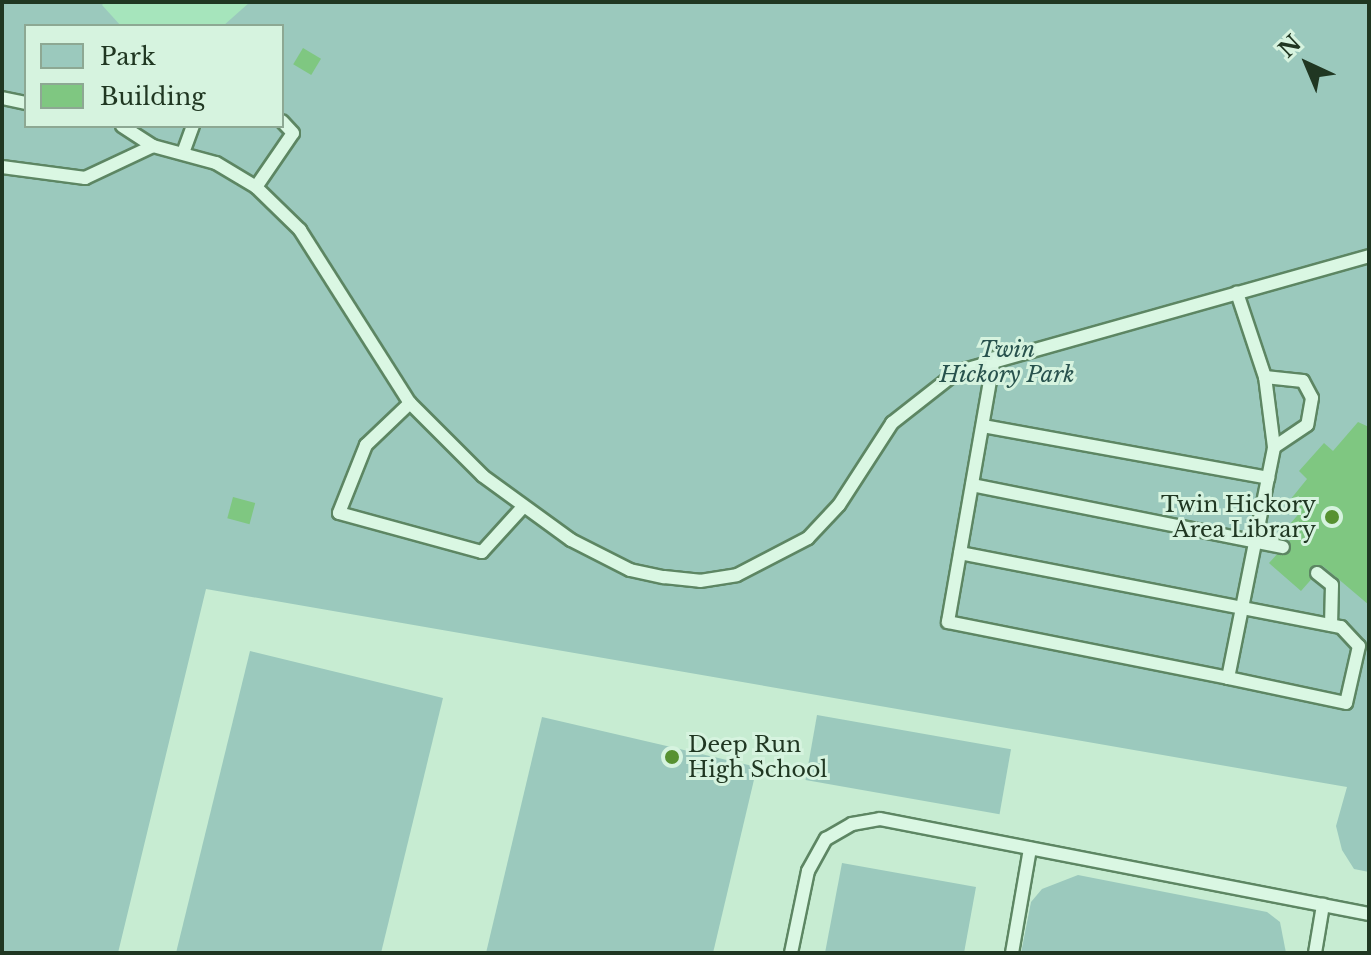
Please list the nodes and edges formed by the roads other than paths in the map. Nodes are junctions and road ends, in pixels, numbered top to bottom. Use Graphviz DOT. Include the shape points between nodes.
graph roads {
  1 [pos="2,98"];
  2 [pos="24,103"];
  3 [pos="284,123"];
  4 [pos="125,128"];
  5 [pos="192,128"];
  6 [pos="153,146"];
  7 [pos="183,153"];
  8 [pos="2,167"];
  9 [pos="256,187"];
  10 [pos="1369,256"];
  11 [pos="1237,293"];
  12 [pos="994,358"];
  13 [pos="1265,377"];
  14 [pos="410,403"];
  15 [pos="983,426"];
  16 [pos="1274,447"];
  17 [pos="1268,478"];
  18 [pos="972,485"];
  19 [pos="523,507"];
  20 [pos="1259,541"];
  21 [pos="1283,547"];
  22 [pos="960,553"];
  23 [pos="1317,573"];
  24 [pos="1242,608"];
  25 [pos="1331,625"];
  26 [pos="1228,678"];
  27 [pos="1030,849"];
  28 [pos="1323,905"];
  29 [pos="1369,914"];
  30 [pos="791,953"];
  31 [pos="1012,953"];
  32 [pos="1315,953"];
  1 -- 2 [label="lane"];
  3 -- 9 [label="lane" via="293,133"];
  4 -- 6 [label="lane"];
  5 -- 7 [label="lane"];
  6 -- 7 [label="lane"];
  6 -- 8 [label="lane" via="85,178"];
  7 -- 9 [label="lane" via="216,163"];
  9 -- 14 [label="lane" via="300,230"];
  10 -- 11 [label="lane"];
  11 -- 12 [label="lane"];
  11 -- 13 [label="lane"];
  12 -- 15 [label="lane"];
  12 -- 19 [label="lane" via="957,372 919,397 892,423 839,505 808,538 737,575 700,581 630,570 571,540"];
  13 -- 16 [label="lane"];
  13 -- 16 [label="lane" via="1303,381 1312,398 1307,425"];
  14 -- 19 [label="lane" via="483,476"];
  14 -- 19 [label="lane" via="366,445 339,513 482,552"];
  15 -- 17 [label="lane"];
  15 -- 18 [label="lane"];
  16 -- 17 [label="lane"];
  17 -- 20 [label="lane"];
  18 -- 20 [label="lane"];
  18 -- 22 [label="lane"];
  20 -- 21 [label="lane"];
  20 -- 24 [label="lane"];
  22 -- 24 [label="lane"];
  22 -- 26 [label="lane" via="948,622"];
  23 -- 25 [label="lane" via="1332,585"];
  24 -- 25 [label="lane"];
  24 -- 26 [label="lane"];
  25 -- 26 [label="lane" via="1341,627 1359,646 1346,703"];
  27 -- 28 [label="lane"];
  27 -- 30 [label="lane" via="880,819 852,824 826,839 808,871"];
  27 -- 31 [label="lane"];
  28 -- 29 [label="lane"];
  28 -- 32 [label="lane"];
}
